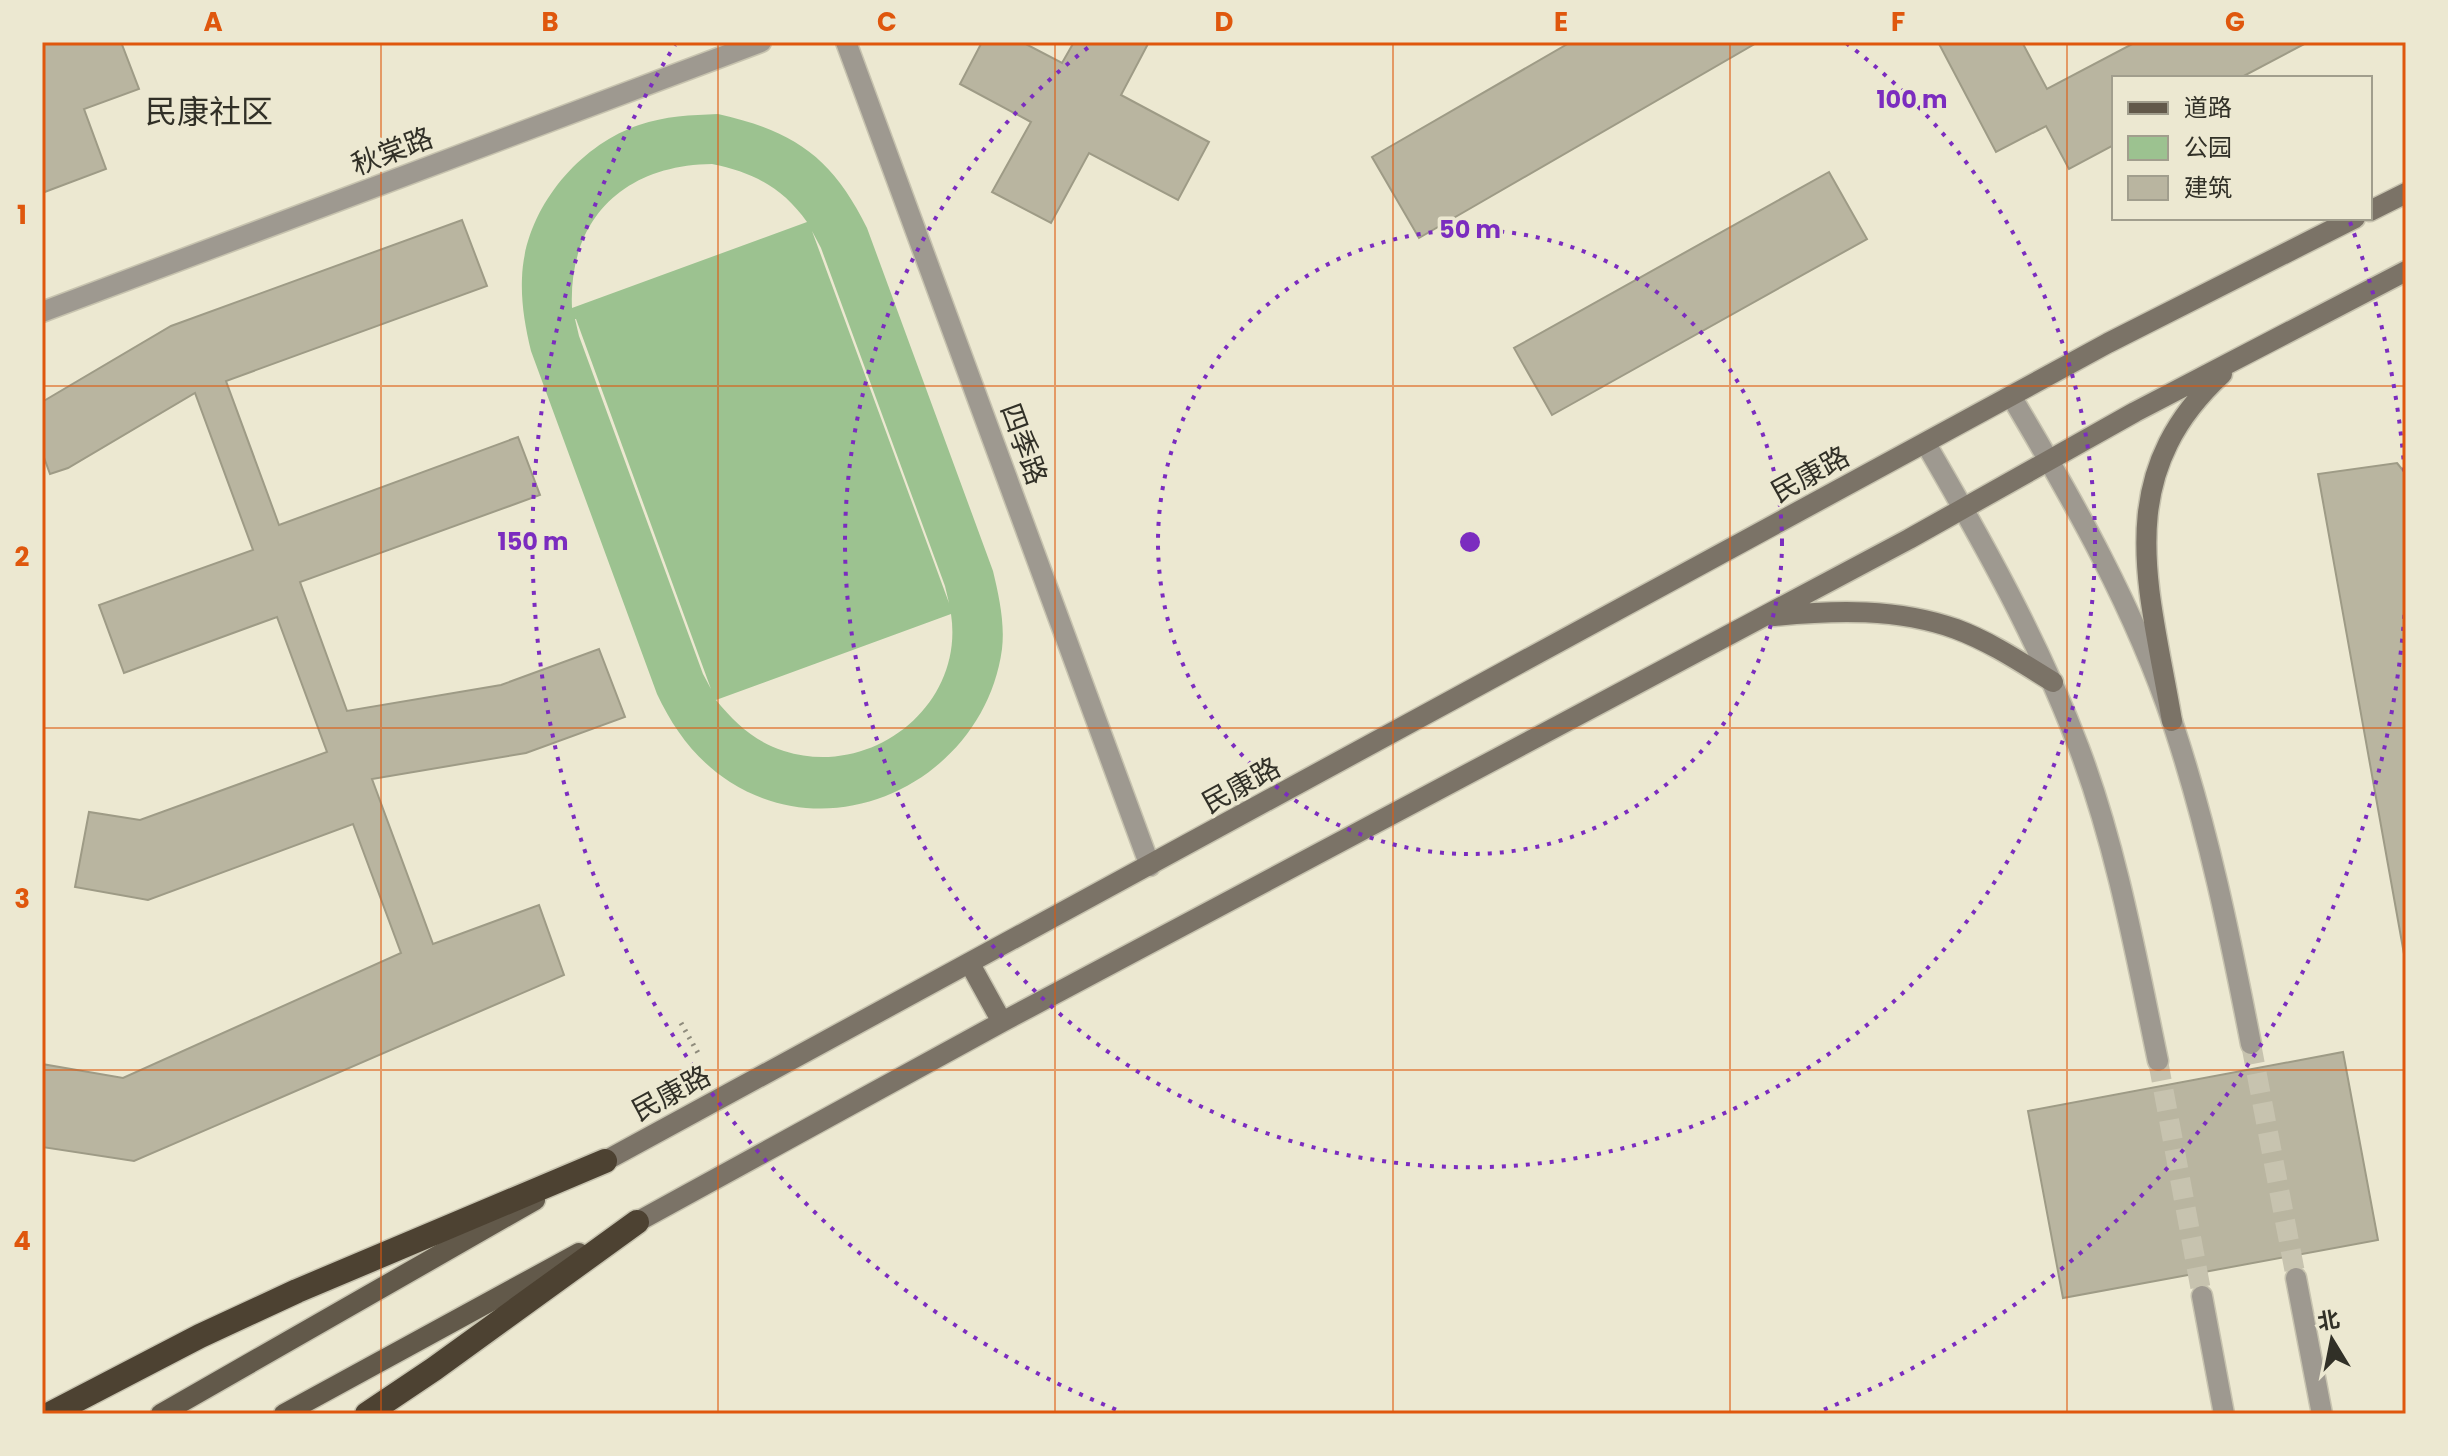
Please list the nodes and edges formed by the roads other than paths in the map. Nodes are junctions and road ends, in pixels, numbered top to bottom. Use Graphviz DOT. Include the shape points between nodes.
graph roads {
  1 [pos="761,42"];
  2 [pos="846,42"];
  3 [pos="2406,193"];
  4 [pos="2372,210"];
  5 [pos="2351,220"];
  6 [pos="2406,271"];
  7 [pos="42,312"];
  8 [pos="2240,357"];
  9 [pos="2011,396"];
  10 [pos="1926,444"];
  11 [pos="2049,460"];
  12 [pos="1963,509"];
  13 [pos="1762,617"];
  14 [pos="2053,682"];
  15 [pos="2172,721"];
  16 [pos="1150,866"];
  17 [pos="970,964"];
  18 [pos="1002,1022"];
  19 [pos="2251,1044"];
  20 [pos="2158,1061"];
  21 [pos="605,1161"];
  22 [pos="637,1222"];
  23 [pos="2296,1278"];
  24 [pos="2202,1296"];
  25 [pos="50,1414"];
  26 [pos="161,1414"];
  27 [pos="284,1414"];
  28 [pos="367,1414"];
  29 [pos="2224,1414"];
  30 [pos="2322,1414"];
  1 -- 7 [label="street, 秋棠路"];
  2 -- 16 [label="street, 四季路"];
  3 -- 4 [label="main road"];
  5 -- 9 [label="main road, 民康路"];
  6 -- 8 [label="main road"];
  8 -- 11 [label="main road"];
  8 -- 15 [label="main road" via="2183,415 2150,494 2146,568"];
  9 -- 10 [label="main road, 民康路"];
  9 -- 11 [label="street"];
  10 -- 12 [label="street"];
  10 -- 16 [label="main road, 民康路"];
  11 -- 12 [label="main road"];
  11 -- 15 [label="street" via="2096,548"];
  12 -- 13 [label="main road"];
  12 -- 14 [label="street"];
  13 -- 14 [label="main road" via="1837,610 1896,615 1956,629"];
  13 -- 18 [label="main road"];
  14 -- 20 [label="street" via="2108,838"];
  15 -- 19 [label="street" via="2223,901"];
  16 -- 17 [label="main road, 民康路"];
  17 -- 18 [label="main road"];
  17 -- 21 [label="main road, 民康路"];
  18 -- 22 [label="main road"];
  21 -- 25 [label="highway" via="297,1291"];
  21 -- 26 [label="main road, 民康路"];
  22 -- 27 [label="main road"];
  22 -- 28 [label="highway"];
  23 -- 30 [label="street"];
  24 -- 29 [label="street"];
}
